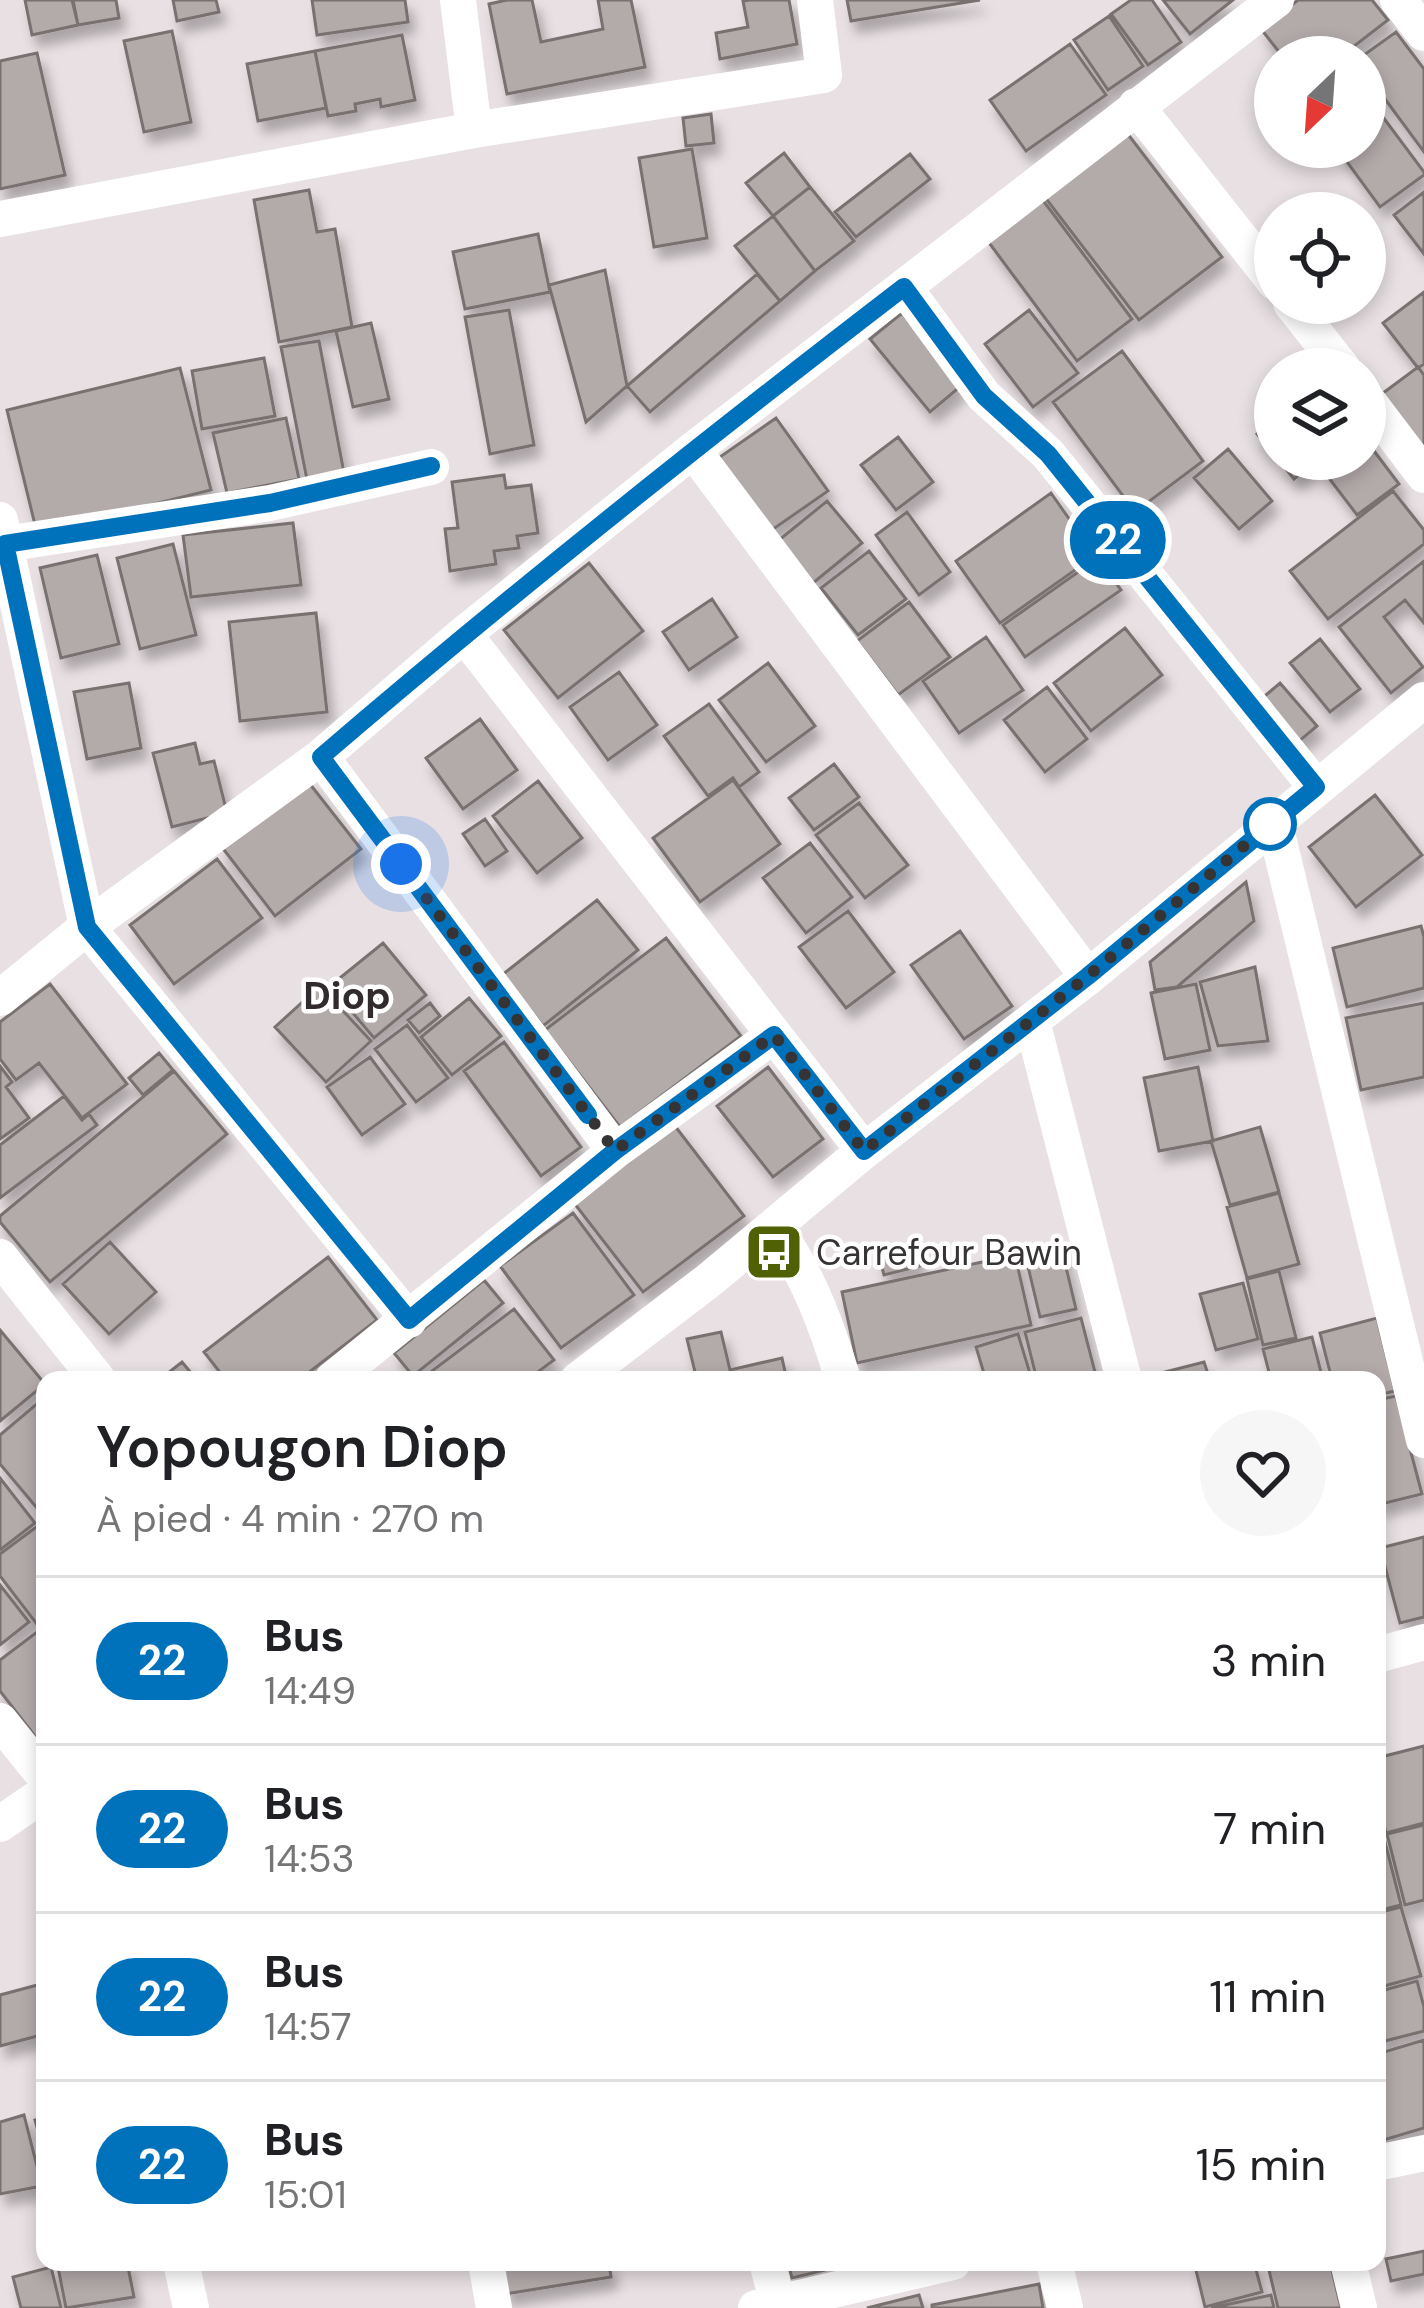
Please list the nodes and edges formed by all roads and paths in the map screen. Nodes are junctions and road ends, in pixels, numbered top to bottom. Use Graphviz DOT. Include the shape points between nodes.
graph roads {
  1 [pos="458,0"];
  2 [pos="815,0"];
  3 [pos="1276,0"];
  4 [pos="1398,0"];
  5 [pos="1424,33"];
  6 [pos="1136,106"];
  7 [pos="473,130"];
  8 [pos="0,219"];
  9 [pos="1254,256"];
  10 [pos="904,287"];
  11 [pos="1308,324"];
  12 [pos="1326,348"];
  13 [pos="1386,425"];
  14 [pos="693,450"];
  15 [pos="431,466"];
  16 [pos="1424,475"];
  17 [pos="3,532"];
  18 [pos="464,634"];
  19 [pos="1424,700"];
  20 [pos="321,757"];
  21 [pos="1316,787"];
  22 [pos="1274,821"];
  23 [pos="87,927"];
  24 [pos="1088,976"];
  25 [pos="0,998"];
  26 [pos="1032,1021"];
  27 [pos="774,1035"];
  28 [pos="615,1151"];
  29 [pos="864,1151"];
  30 [pos="775,1228"];
  31 [pos="0,1258"];
  32 [pos="409,1320"];
  33 [pos="91,1371"];
  34 [pos="344,1371"];
  35 [pos="590,1371"];
  36 [pos="840,1371"];
  37 [pos="1122,1371"];
  38 [pos="1424,1440"];
  39 [pos="1424,1642"];
  40 [pos="1386,1653"];
  41 [pos="0,1721"];
  42 [pos="36,1766"];
  43 [pos="36,1799"];
  44 [pos="0,1824"];
  45 [pos="1424,2152"];
  46 [pos="1386,2161"];
  47 [pos="183,2271"];
  48 [pos="488,2271"];
  49 [pos="768,2271"];
  50 [pos="916,2271"];
  51 [pos="1056,2271"];
  52 [pos="1350,2271"];
  53 [pos="771,2306"];
  54 [pos="191,2308"];
  55 [pos="494,2308"];
  56 [pos="1065,2308"];
  57 [pos="1359,2308"];
  1 -- 7 [label="street"];
  2 -- 7 [label="street" via="824,76"];
  3 -- 6 [label="street"];
  4 -- 5 [label="street"];
  6 -- 9 [label="street"];
  6 -- 10 [label="street"];
  7 -- 8 [label="street"];
  10 -- 14 [label="street"];
  10 -- 21 [label="street" via="984,396 1048,454"];
  11 -- 12 [label="street"];
  13 -- 16 [label="street"];
  14 -- 18 [label="street"];
  14 -- 24 [label="street"];
  15 -- 17 [label="street" via="270,503"];
  17 -- 23 [label="street"];
  18 -- 20 [label="street"];
  18 -- 27 [label="street"];
  19 -- 21 [label="street"];
  20 -- 23 [label="street"];
  20 -- 28 [label="street"];
  21 -- 22 [label="street"];
  22 -- 24 [label="street"];
  22 -- 38 [label="street"];
  23 -- 25 [label="street"];
  23 -- 32 [label="street"];
  24 -- 26 [label="street"];
  26 -- 29 [label="street"];
  26 -- 37 [label="street"];
  27 -- 28 [label="street"];
  27 -- 29 [label="street"];
  28 -- 32 [label="street"];
  29 -- 30 [label="street"];
  30 -- 35 [label="street"];
  30 -- 36 [label="street" via="824,1318"];
  31 -- 33 [label="street"];
  32 -- 34 [label="street"];
  39 -- 40 [label="street"];
  41 -- 42 [label="street"];
  43 -- 44 [label="street"];
  45 -- 46 [label="street"];
  47 -- 54 [label="street"];
  48 -- 55 [label="street"];
  49 -- 53 [label="street"];
  50 -- 53 [label="street"];
  51 -- 56 [label="street"];
  52 -- 57 [label="street"];
}
